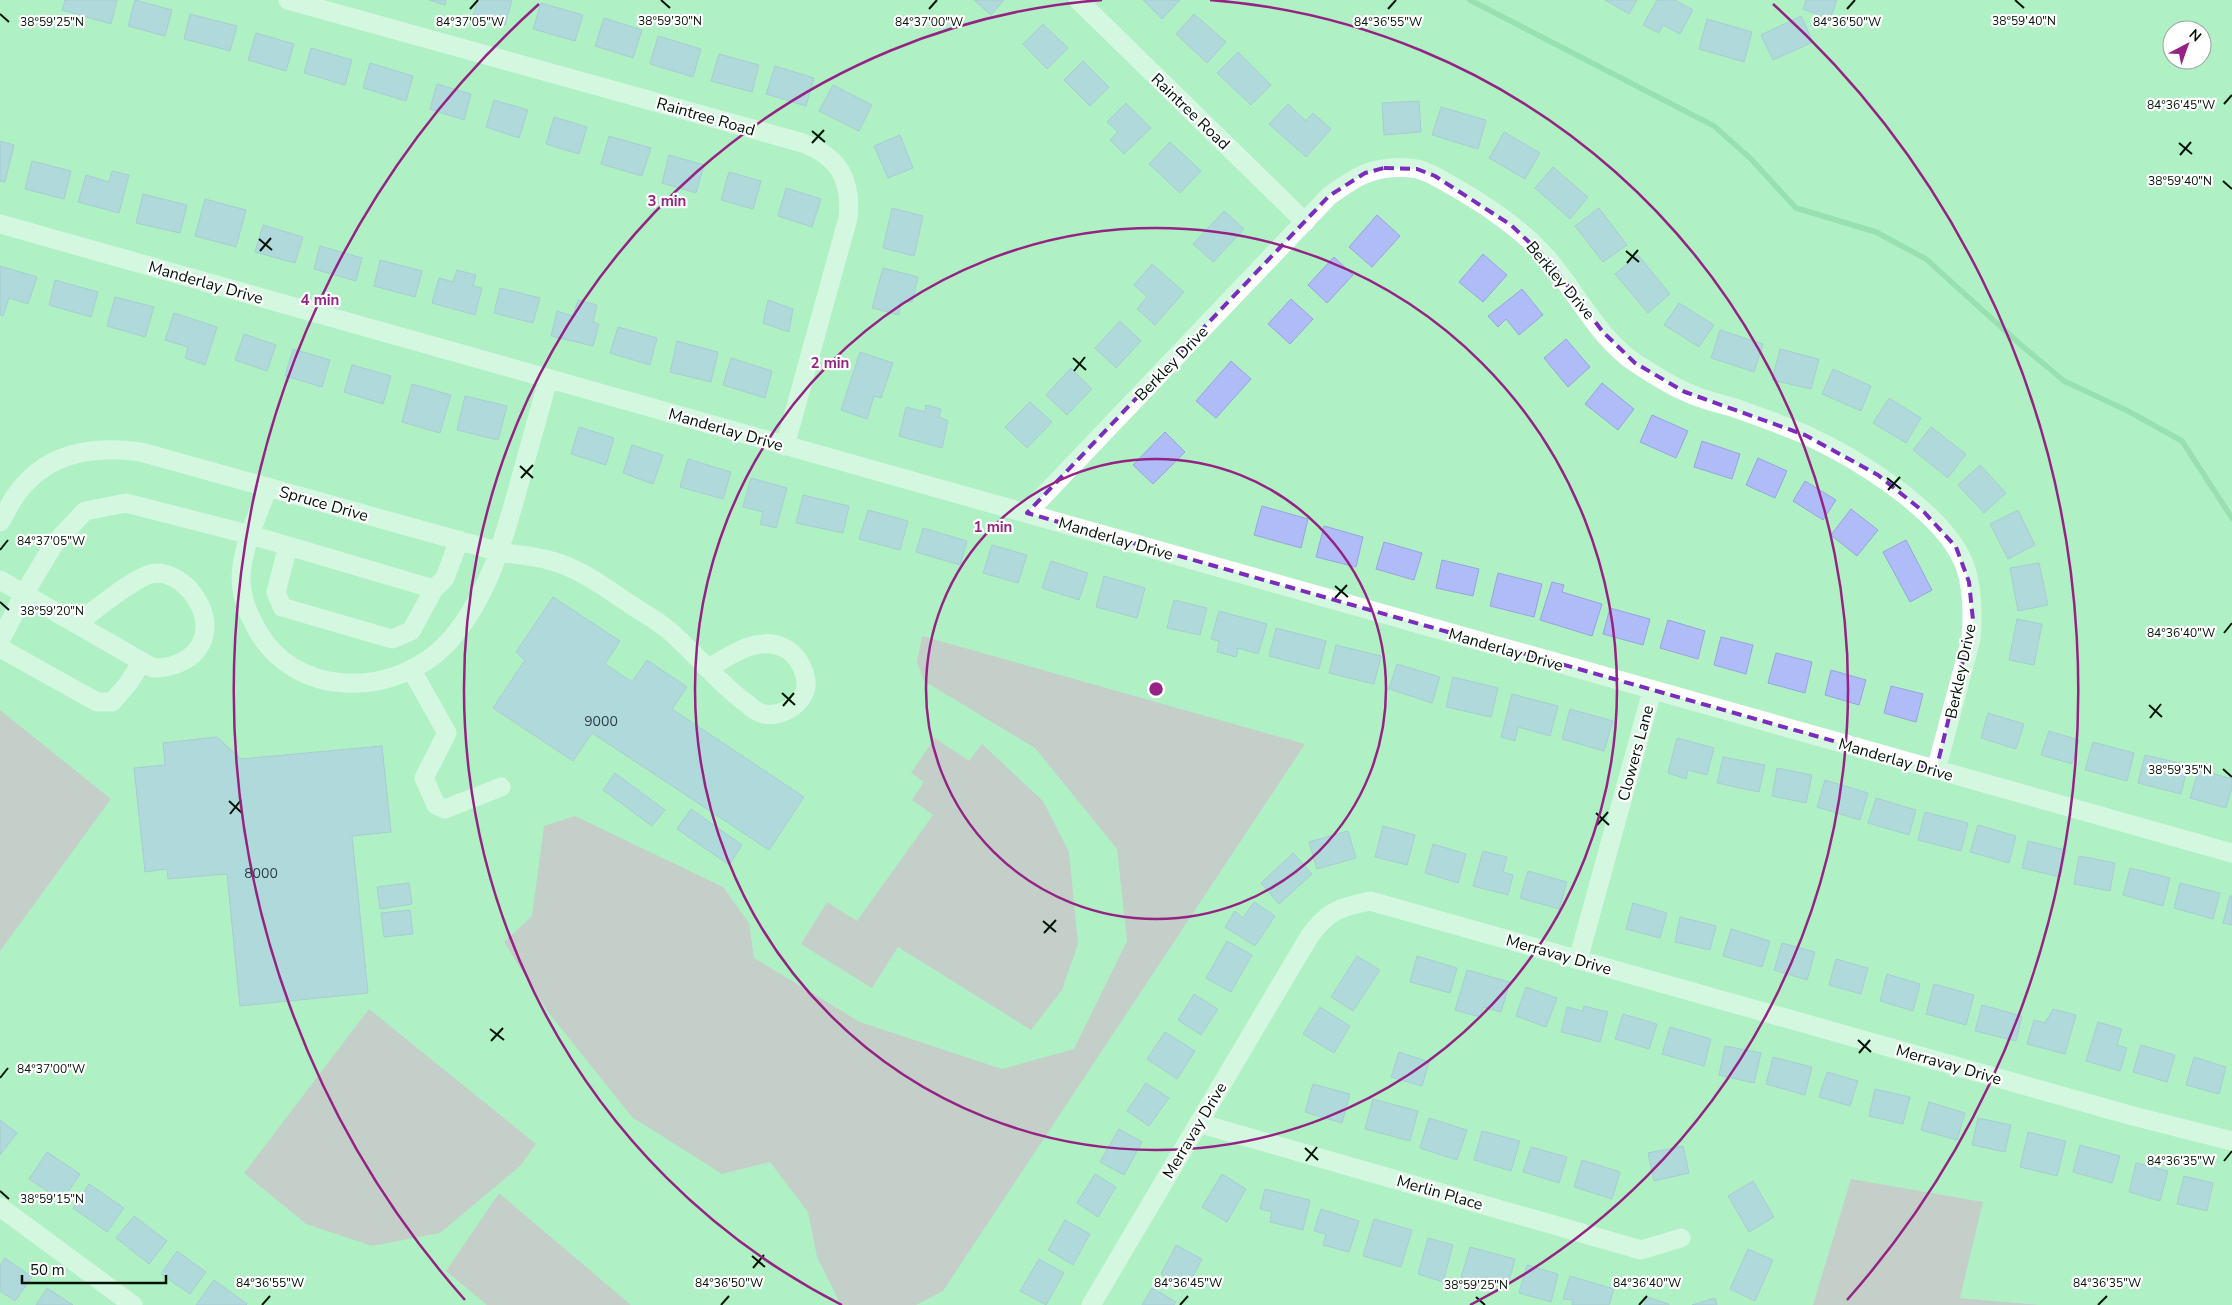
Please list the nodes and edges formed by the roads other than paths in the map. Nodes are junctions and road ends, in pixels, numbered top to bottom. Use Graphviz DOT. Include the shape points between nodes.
graph roads {
  1 [pos="288,0"];
  2 [pos="1078,0"];
  3 [pos="1305,222"];
  4 [pos="0,224"];
  5 [pos="548,379"];
  6 [pos="785,446"];
  7 [pos="268,487"];
  8 [pos="1027,513"];
  9 [pos="0,522"];
  10 [pos="251,535"];
  11 [pos="459,540"];
  12 [pos="288,546"];
  13 [pos="500,552"];
  14 [pos="0,580"];
  15 [pos="434,589"];
  16 [pos="24,594"];
  17 [pos="76,624"];
  18 [pos="0,641"];
  19 [pos="0,648"];
  20 [pos="142,662"];
  21 [pos="411,669"];
  22 [pos="708,669"];
  23 [pos="1652,691"];
  24 [pos="1936,770"];
  25 [pos="501,787"];
  26 [pos="2232,853"];
  27 [pos="1578,960"];
  28 [pos="1198,1123"];
  29 [pos="2232,1141"];
  30 [pos="0,1207"];
  31 [pos="1681,1238"];
  32 [pos="133,1305"];
  33 [pos="1091,1305"];
  1 -- 6 [label="street, Raintree Road" via="803,143 818,149 831,160 848,187 848,218"];
  2 -- 3 [label="street, Raintree Road"];
  3 -- 8 [label="street, Berkley Drive"];
  3 -- 24 [label="street, Berkley Drive" via="1329,196 1365,173 1400,168 1417,169 1435,176 1485,205 1532,242 1603,332 1635,362 1685,392 1805,435 1878,475 1924,512 1956,547 1970,582 1973,620 1971,639"];
  4 -- 5 [label="street, Manderlay Drive"];
  5 -- 6 [label="street, Manderlay Drive"];
  5 -- 13 [label="street"];
  6 -- 8 [label="street, Manderlay Drive"];
  7 -- 9 [label="street, Spruce Drive" via="141,452 104,448 86,450 68,455 36,473 15,495"];
  7 -- 10 [label="street"];
  7 -- 11 [label="street, Spruce Drive"];
  8 -- 23 [label="street, Manderlay Drive"];
  10 -- 12 [label="street"];
  10 -- 16 [label="street" via="126,503 85,511 54,544"];
  10 -- 21 [label="street" via="241,578 245,608 261,639 283,660 306,675 336,683 365,683 398,677"];
  11 -- 13 [label="street, Spruce Drive"];
  11 -- 15 [label="street" via="445,578"];
  12 -- 15 [label="street"];
  12 -- 15 [label="street" via="276,592 282,607 392,639 411,631"];
  13 -- 21 [label="street" via="484,591 468,618 429,659"];
  13 -- 22 [label="street, Spruce Drive" via="552,561 592,579 665,627"];
  14 -- 16 [label="street"];
  16 -- 17 [label="street"];
  16 -- 18 [label="street"];
  17 -- 20 [label="street"];
  17 -- 20 [label="street" via="135,580 155,573 171,575 200,602 206,622 204,639 190,658 168,668 153,668"];
  19 -- 20 [label="street" via="97,702 112,702"];
  21 -- 25 [label="street" via="447,733 424,778 436,805 446,810"];
  22 -- 22 [label="street" via="761,713 777,715 790,710 801,698 806,685 797,658 785,647 770,643 733,653"];
  23 -- 24 [label="street, Manderlay Drive"];
  23 -- 27 [label="street, Clowers Lane"];
  24 -- 26 [label="street, Manderlay Drive"];
  27 -- 28 [label="street, Merravay Drive" via="1370,901 1330,913 1309,937"];
  27 -- 29 [label="street, Merravay Drive"];
  28 -- 31 [label="street, Merlin Place" via="1641,1250"];
  28 -- 33 [label="street, Merravay Drive"];
  30 -- 32 [label="street"];
}
